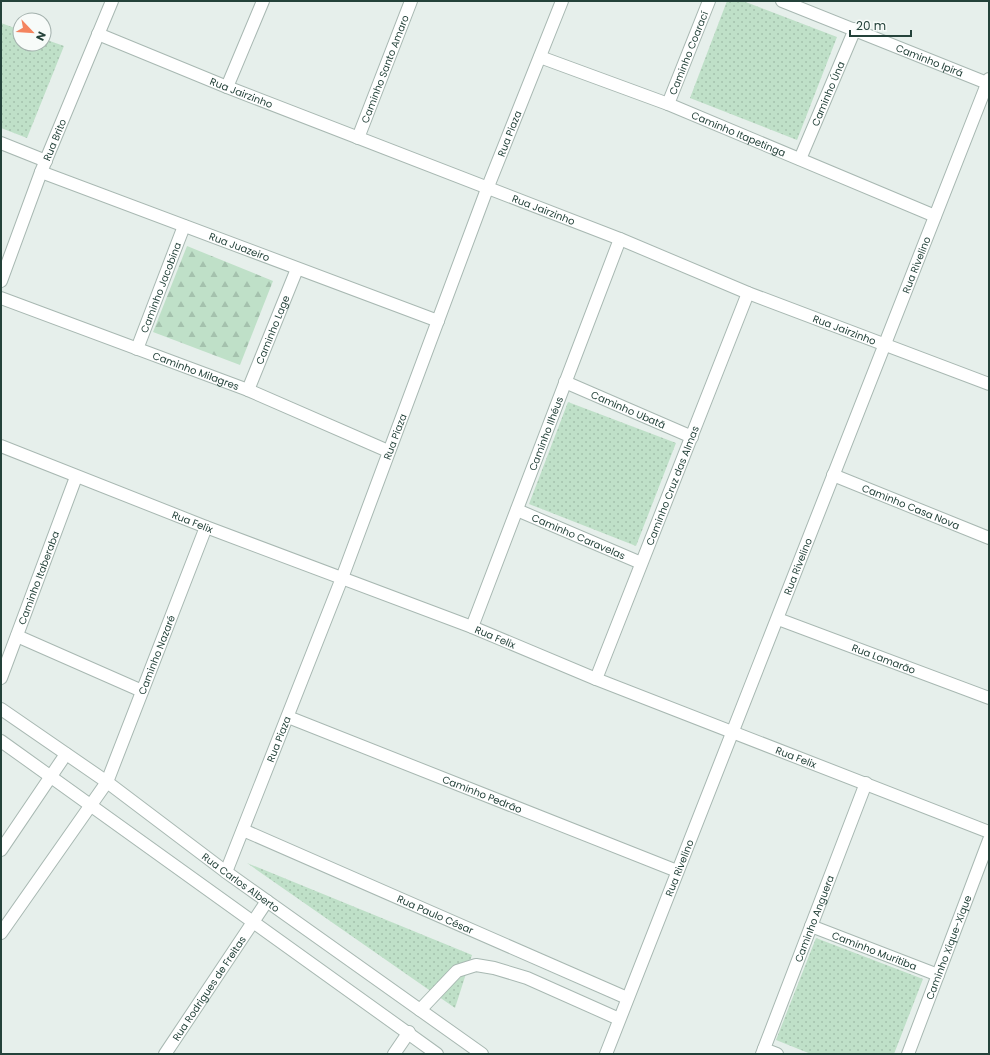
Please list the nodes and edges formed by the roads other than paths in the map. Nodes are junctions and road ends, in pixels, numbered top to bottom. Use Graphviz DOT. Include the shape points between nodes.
graph roads {
  1 [pos="112,1"];
  2 [pos="263,1"];
  3 [pos="411,1"];
  4 [pos="562,1"];
  5 [pos="709,1"];
  6 [pos="782,1"];
  7 [pos="855,29"];
  8 [pos="98,34"];
  9 [pos="540,56"];
  10 [pos="988,81"];
  11 [pos="226,87"];
  12 [pos="668,104"];
  13 [pos="358,138"];
  14 [pos="1,143"];
  15 [pos="800,159"];
  16 [pos="46,161"];
  17 [pos="41,172"];
  18 [pos="487,189"];
  19 [pos="935,216"];
  20 [pos="184,226"];
  21 [pos="620,239"];
  22 [pos="297,269"];
  23 [pos="1,282"];
  24 [pos="748,292"];
  25 [pos="1,298"];
  26 [pos="438,321"];
  27 [pos="886,343"];
  28 [pos="137,349"];
  29 [pos="566,382"];
  30 [pos="989,384"];
  31 [pos="248,390"];
  32 [pos="692,437"];
  33 [pos="1,446"];
  34 [pos="388,451"];
  35 [pos="833,475"];
  36 [pos="76,477"];
  37 [pos="517,510"];
  38 [pos="206,527"];
  39 [pos="989,538"];
  40 [pos="641,563"];
  41 [pos="342,578"];
  42 [pos="778,619"];
  43 [pos="472,627"];
  44 [pos="17,636"];
  45 [pos="1,678"];
  46 [pos="596,679"];
  47 [pos="142,691"];
  48 [pos="989,698"];
  49 [pos="1,710"];
  50 [pos="288,717"];
  51 [pos="733,733"];
  52 [pos="1,741"];
  53 [pos="66,754"];
  54 [pos="50,777"];
  55 [pos="107,782"];
  56 [pos="866,783"];
  57 [pos="90,804"];
  58 [pos="243,830"];
  59 [pos="989,832"];
  60 [pos="989,840"];
  61 [pos="1,850"];
  62 [pos="677,871"];
  63 [pos="226,872"];
  64 [pos="266,901"];
  65 [pos="252,922"];
  66 [pos="811,926"];
  67 [pos="1,933"];
  68 [pos="938,975"];
  69 [pos="627,998"];
  70 [pos="420,1010"];
  71 [pos="619,1019"];
  72 [pos="409,1032"];
  73 [pos="763,1052"];
  74 [pos="165,1054"];
  75 [pos="394,1054"];
  76 [pos="437,1054"];
  77 [pos="482,1054"];
  78 [pos="606,1054"];
  79 [pos="777,1054"];
  80 [pos="908,1054"];
  1 -- 8 [label="street, Rua Brito"];
  2 -- 11 [label="street"];
  3 -- 13 [label="street, Caminho Santo Amaro"];
  4 -- 9 [label="street, Rua Piaza"];
  5 -- 12 [label="street, Caminho Coarací"];
  6 -- 7 [label="street, Caminho Ipirá"];
  7 -- 10 [label="street, Caminho Ipirá"];
  7 -- 15 [label="street, Caminho Úna"];
  8 -- 11 [label="street, Rua Jairzinho"];
  8 -- 16 [label="street, Rua Brito"];
  9 -- 12 [label="street, Caminho Itapetinga"];
  9 -- 18 [label="street, Rua Piaza"];
  10 -- 19 [label="street, Rua Rivelino"];
  11 -- 13 [label="street, Rua Jairzinho"];
  12 -- 15 [label="street, Caminho Itapetinga"];
  13 -- 18 [label="street, Rua Jairzinho"];
  14 -- 16 [label="street"];
  15 -- 19 [label="street, Caminho Itapetinga"];
  16 -- 17 [label="street, Rua Brito"];
  17 -- 20 [label="street, Rua Juazeiro"];
  17 -- 23 [label="street, Rua Brito"];
  18 -- 21 [label="street, Rua Jairzinho"];
  18 -- 26 [label="street, Rua Piaza"];
  19 -- 27 [label="street, Rua Rivelino"];
  20 -- 22 [label="street, Rua Juazeiro"];
  20 -- 28 [label="street, Caminho Jacobina"];
  21 -- 24 [label="street, Rua Jairzinho"];
  21 -- 29 [label="street, Caminho Ilhéus"];
  22 -- 26 [label="street, Rua Juazeiro"];
  22 -- 31 [label="street, Caminho Lage"];
  24 -- 27 [label="street, Rua Jairzinho"];
  24 -- 32 [label="street, Caminho Cruz das Almas"];
  25 -- 28 [label="street, Caminho Milagres"];
  26 -- 34 [label="street, Rua Piaza"];
  27 -- 30 [label="street, Rua Jairzinho"];
  27 -- 35 [label="street, Rua Rivelino"];
  28 -- 31 [label="street, Caminho Milagres"];
  29 -- 32 [label="street, Caminho Ubatã"];
  29 -- 37 [label="street, Caminho Ilhéus"];
  31 -- 34 [label="street, Caminho Milagres"];
  32 -- 40 [label="street, Caminho Cruz das Almas"];
  33 -- 36 [label="street, Rua Felix"];
  34 -- 41 [label="street, Rua Piaza"];
  35 -- 39 [label="street, Caminho Casa Nova"];
  35 -- 42 [label="street, Rua Rivelino"];
  36 -- 38 [label="street, Rua Felix"];
  36 -- 44 [label="street, Caminho Itaberaba"];
  37 -- 40 [label="street, Caminho Caravelas"];
  37 -- 43 [label="street, Caminho Ilhéus"];
  38 -- 41 [label="street, Rua Felix"];
  38 -- 47 [label="street, Caminho Nazaré"];
  40 -- 46 [label="street, Caminho Cruz das Almas"];
  41 -- 43 [label="street, Rua Felix"];
  41 -- 50 [label="street, Rua Piaza"];
  42 -- 48 [label="street, Rua Lamarão"];
  42 -- 51 [label="street, Rua Rivelino"];
  43 -- 46 [label="street, Rua Felix"];
  44 -- 45 [label="street, Caminho Itaberaba"];
  44 -- 47 [label="street"];
  46 -- 51 [label="street, Rua Felix"];
  47 -- 55 [label="street, Caminho Nazaré"];
  49 -- 53 [label="street, Rua Carlos Alberto"];
  50 -- 58 [label="street, Rua Piaza"];
  50 -- 62 [label="street, Caminho Pedrão"];
  51 -- 56 [label="street, Rua Felix"];
  51 -- 62 [label="street, Rua Rivelino"];
  52 -- 54 [label="street"];
  53 -- 54 [label="street"];
  53 -- 55 [label="street, Rua Carlos Alberto"];
  54 -- 57 [label="street"];
  54 -- 61 [label="street"];
  55 -- 57 [label="street, Caminho Nazaré"];
  55 -- 63 [label="street, Rua Carlos Alberto"];
  56 -- 59 [label="street, Rua Felix"];
  56 -- 66 [label="street, Caminho Anguera"];
  57 -- 65 [label="street"];
  57 -- 67 [label="street, Caminho Nazaré"];
  58 -- 63 [label="street, Rua Piaza"];
  58 -- 69 [label="street, Rua Paulo César"];
  60 -- 68 [label="street, Caminho Xique-Xique"];
  62 -- 69 [label="street, Rua Rivelino"];
  63 -- 64 [label="street, Rua Carlos Alberto"];
  64 -- 65 [label="street, Rua Rodrigues de Freitas"];
  64 -- 70 [label="street, Rua Carlos Alberto"];
  65 -- 72 [label="street"];
  65 -- 74 [label="street, Rua Rodrigues de Freitas"];
  66 -- 68 [label="street, Caminho Muritiba"];
  66 -- 73 [label="street, Caminho Anguera"];
  68 -- 80 [label="street, Caminho Xique-Xique"];
  69 -- 71 [label="street, Rua Rivelino"];
  70 -- 71 [label="street" via="457,971 476,966 494,968 528,978"];
  70 -- 77 [label="street, Rua Carlos Alberto"];
  71 -- 78 [label="street, Rua Rivelino"];
  72 -- 75 [label="street"];
  72 -- 76 [label="street"];
  73 -- 79 [label="street"];
}
